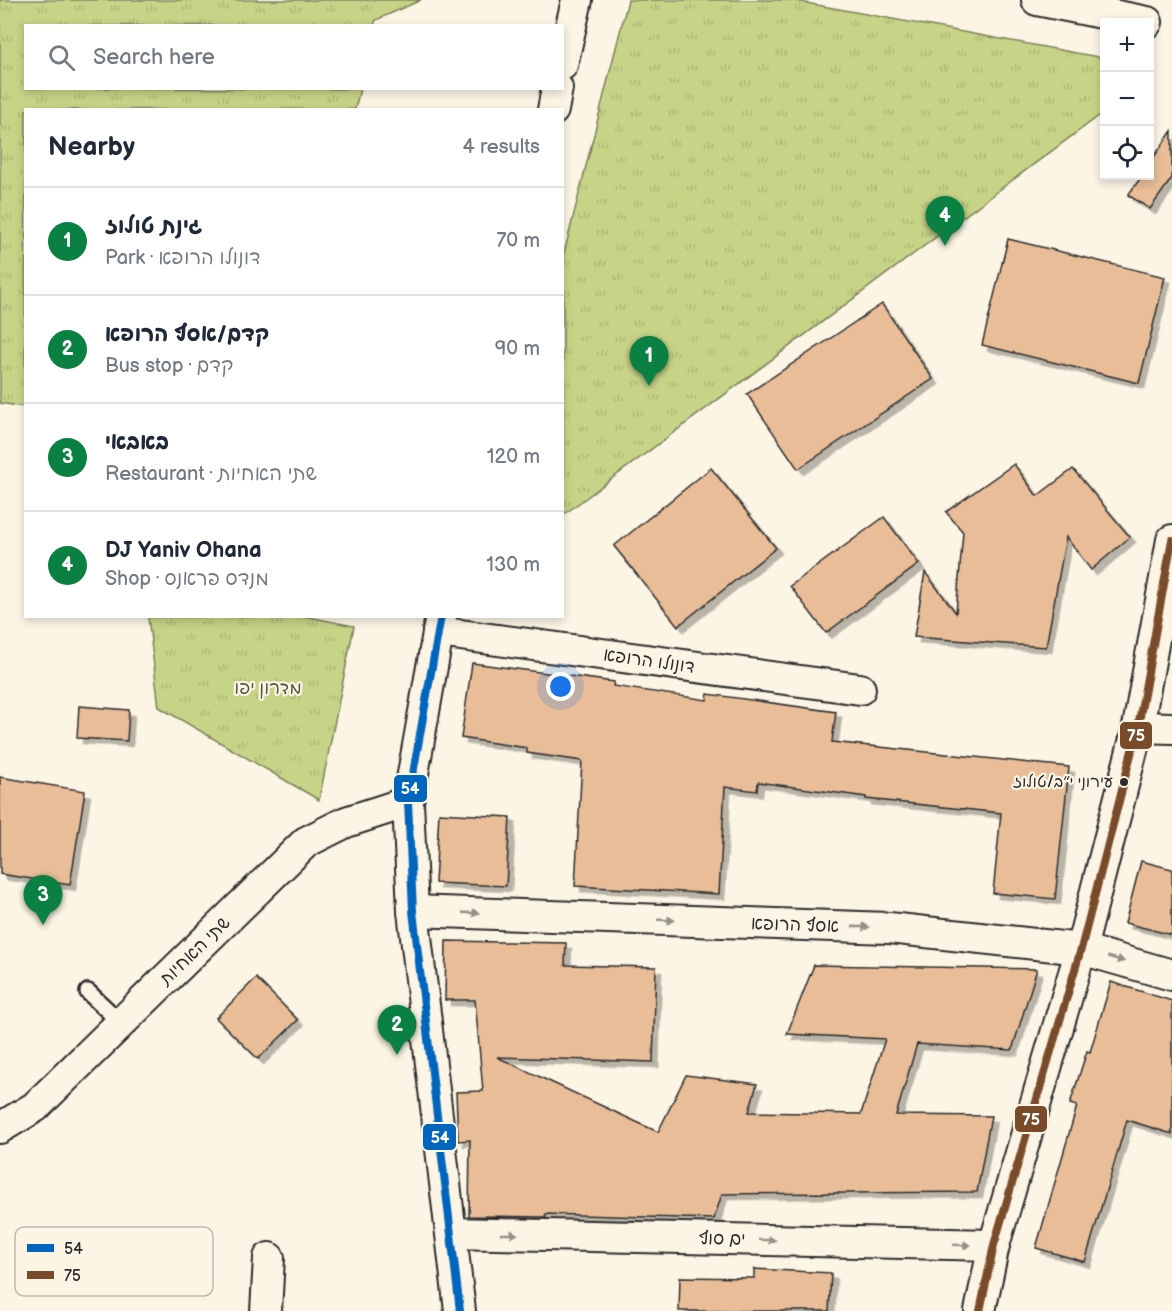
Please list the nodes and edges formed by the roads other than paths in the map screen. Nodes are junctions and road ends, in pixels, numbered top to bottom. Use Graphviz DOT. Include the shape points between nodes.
graph roads {
  1 [pos="577,0"];
  2 [pos="1037,0"];
  3 [pos="1124,18"];
  4 [pos="1154,24"];
  5 [pos="1172,28"];
  6 [pos="564,50"];
  7 [pos="557,90"];
  8 [pos="553,108"];
  9 [pos="1172,540"];
  10 [pos="440,624"];
  11 [pos="860,689"];
  12 [pos="1138,727"];
  13 [pos="1172,728"];
  14 [pos="408,802"];
  15 [pos="413,911"];
  16 [pos="1081,949"];
  17 [pos="1172,975"];
  18 [pos="88,992"];
  19 [pos="122,1023"];
  20 [pos="0,1128"];
  21 [pos="451,1233"];
  22 [pos="994,1245"];
  23 [pos="269,1258"];
  24 [pos="266,1311"];
  25 [pos="460,1311"];
  26 [pos="980,1311"];
  1 -- 6 [label="street"];
  2 -- 3 [label="street"];
  4 -- 5 [label="street"];
  7 -- 8 [label="street"];
  9 -- 12 [label="street"];
  10 -- 11 [label="street, דונולו הרופא"];
  10 -- 14 [label="street"];
  12 -- 13 [label="street"];
  12 -- 16 [label="street"];
  14 -- 15 [label="street"];
  14 -- 19 [label="street, שתי האחיות" via="346,822 306,842"];
  15 -- 16 [label="street, אסף הרופא, one-way" via="889,928"];
  15 -- 21 [label="street"];
  16 -- 17 [label="street, אסף הרופא, one-way"];
  16 -- 22 [label="street"];
  18 -- 19 [label="lane"];
  19 -- 20 [label="street, שתי האחיות" via="35,1107"];
  21 -- 22 [label="street, ים סוף, one-way"];
  21 -- 25 [label="street"];
  22 -- 26 [label="street"];
  23 -- 24 [label="street"];
}
